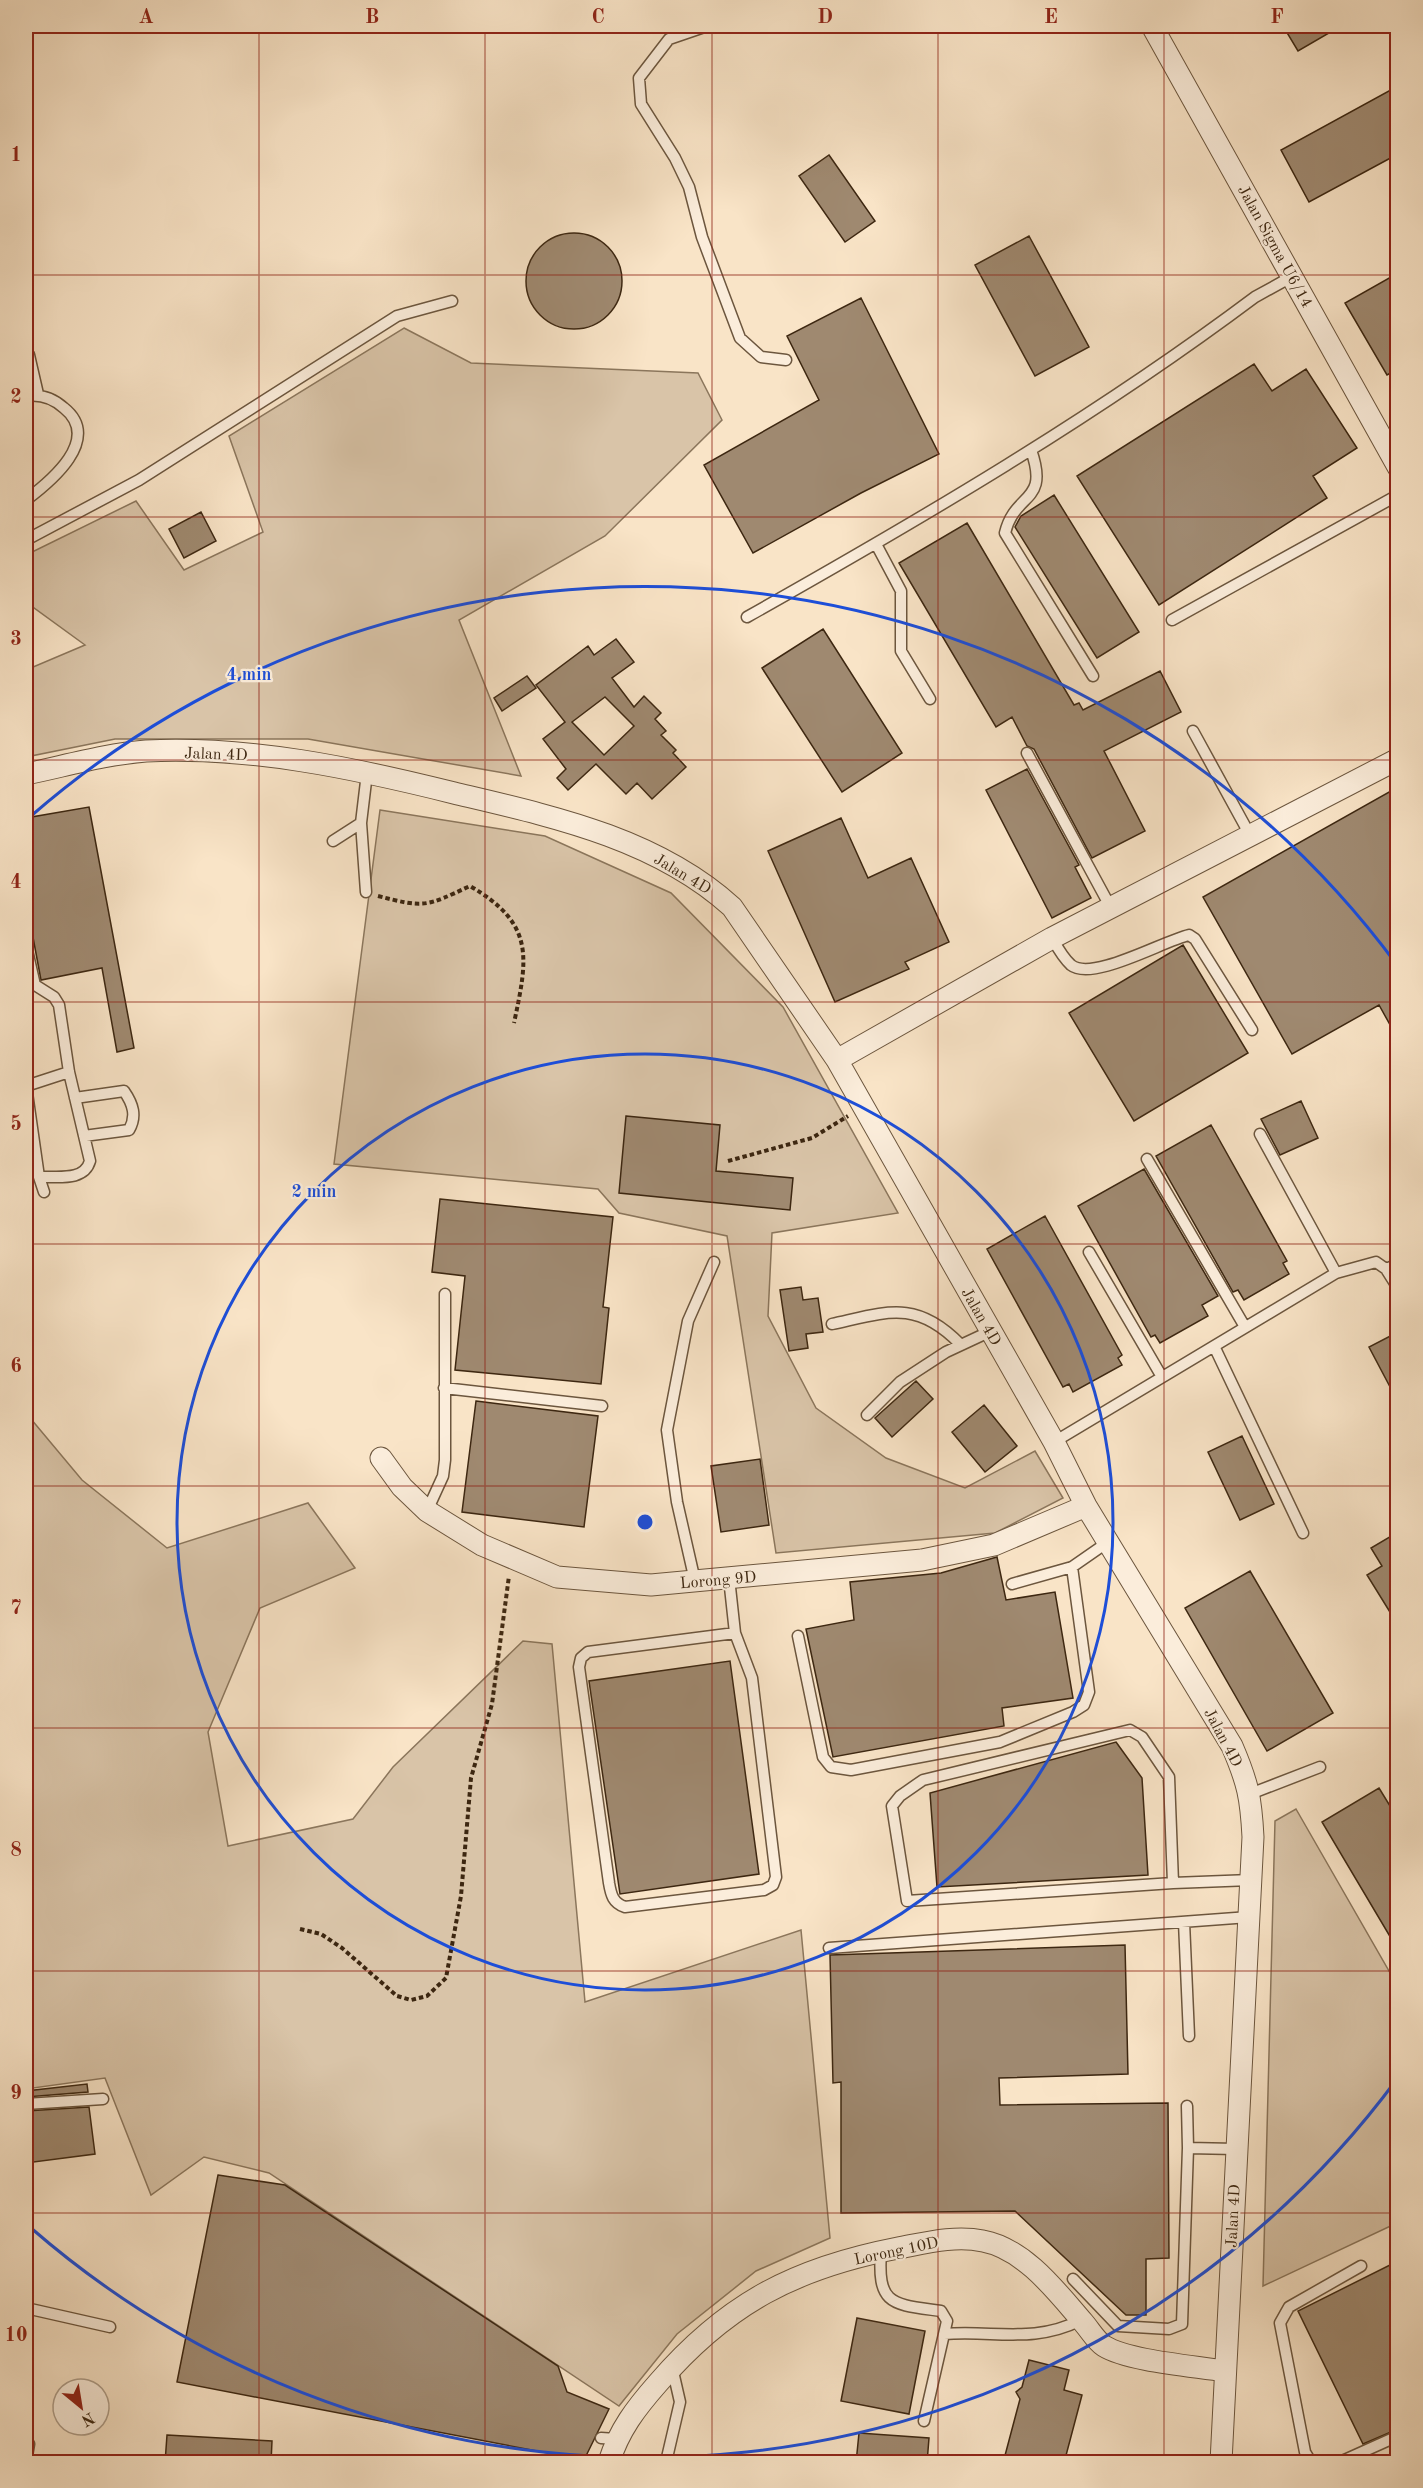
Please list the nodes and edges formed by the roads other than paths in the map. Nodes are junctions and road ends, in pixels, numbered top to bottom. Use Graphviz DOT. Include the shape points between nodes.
graph roads {
  1 [pos="706,26"];
  2 [pos="1152,26"];
  3 [pos="1293,276"];
  4 [pos="452,301"];
  5 [pos="26,354"];
  6 [pos="786,360"];
  7 [pos="38,394"];
  8 [pos="26,396"];
  9 [pos="1031,450"];
  10 [pos="1398,467"];
  11 [pos="1398,495"];
  12 [pos="26,500"];
  13 [pos="26,540"];
  14 [pos="876,544"];
  15 [pos="747,617"];
  16 [pos="1172,620"];
  17 [pos="1093,676"];
  18 [pos="930,699"];
  19 [pos="1193,731"];
  20 [pos="1027,753"];
  21 [pos="1398,759"];
  22 [pos="367,773"];
  23 [pos="26,774"];
  24 [pos="361,823"];
  25 [pos="1250,835"];
  26 [pos="333,841"];
  27 [pos="366,892"];
  28 [pos="1111,908"];
  29 [pos="1052,938"];
  30 [pos="26,946"];
  31 [pos="1252,1030"];
  32 [pos="837,1060"];
  33 [pos="69,1072"];
  34 [pos="75,1098"];
  35 [pos="1260,1134"];
  36 [pos="84,1136"];
  37 [pos="1148,1160"];
  38 [pos="39,1177"];
  39 [pos="44,1192"];
  40 [pos="1089,1252"];
  41 [pos="714,1262"];
  42 [pos="1398,1264"];
  43 [pos="1386,1269"];
  44 [pos="1336,1273"];
  45 [pos="1398,1288"];
  46 [pos="445,1294"];
  47 [pos="832,1324"];
  48 [pos="1245,1327"];
  49 [pos="991,1331"];
  50 [pos="960,1344"];
  51 [pos="1214,1346"];
  52 [pos="1162,1377"];
  53 [pos="444,1388"];
  54 [pos="602,1406"];
  55 [pos="867,1415"];
  56 [pos="1054,1442"];
  57 [pos="381,1458"];
  58 [pos="1086,1506"];
  59 [pos="427,1511"];
  60 [pos="1303,1533"];
  61 [pos="1108,1542"];
  62 [pos="1072,1567"];
  63 [pos="729,1578"];
  64 [pos="695,1581"];
  65 [pos="1012,1584"];
  66 [pos="735,1633"];
  67 [pos="798,1636"];
  68 [pos="1320,1767"];
  69 [pos="1250,1794"];
  70 [pos="1251,1880"];
  71 [pos="1173,1883"];
  72 [pos="1249,1917"];
  73 [pos="1184,1922"];
  74 [pos="829,1948"];
  75 [pos="1189,2036"];
  76 [pos="103,2099"];
  77 [pos="26,2104"];
  78 [pos="1187,2106"];
  79 [pos="1188,2148"];
  80 [pos="1236,2149"];
  81 [pos="881,2251"];
  82 [pos="1361,2266"];
  83 [pos="1073,2279"];
  84 [pos="26,2308"];
  85 [pos="1082,2320"];
  86 [pos="110,2327"];
  87 [pos="944,2334"];
  88 [pos="672,2366"];
  89 [pos="1224,2371"];
  90 [pos="924,2421"];
  91 [pos="1398,2436"];
  92 [pos="29,2444"];
  93 [pos="287,2461"];
  94 [pos="26,2463"];
  95 [pos="304,2463"];
  96 [pos="609,2463"];
  97 [pos="666,2463"];
  98 [pos="1221,2463"];
  99 [pos="1311,2463"];
  100 [pos="1340,2463"];
  1 -- 6 [label="lane" via="669,39 639,78 641,104 689,187 702,237 740,338 761,357"];
  2 -- 3 [label="street, Jalan Sigma U6/14"];
  3 -- 9 [label="lane" via="1255,297"];
  3 -- 10 [label="street, Jalan Sigma U6/14"];
  4 -- 13 [label="lane" via="397,315 139,480"];
  5 -- 7 [label="lane"];
  7 -- 8 [label="lane"];
  7 -- 12 [label="lane" via="72,414 78,438 69,460 53,480"];
  9 -- 14 [label="lane"];
  9 -- 17 [label="lane" via="1038,481 1008,520 1005,533"];
  11 -- 16 [label="lane"];
  14 -- 15 [label="lane"];
  14 -- 18 [label="lane" via="901,591 901,651"];
  19 -- 25 [label="lane"];
  20 -- 28 [label="lane"];
  21 -- 25 [label="street"];
  22 -- 23 [label="street, Jalan 4D" via="262,755 192,751 144,752"];
  22 -- 24 [label="lane"];
  22 -- 32 [label="street, Jalan 4D" via="567,820 641,848 711,888 732,907"];
  24 -- 26 [label="lane"];
  24 -- 27 [label="lane"];
  25 -- 28 [label="street"];
  28 -- 29 [label="street"];
  29 -- 31 [label="lane" via="1071,965 1083,970 1107,966 1170,939 1196,939"];
  29 -- 32 [label="street"];
  30 -- 33 [label="lane" via="35,985 59,1005"];
  32 -- 49 [label="street, Jalan 4D"];
  33 -- 34 [label="lane"];
  33 -- 38 [label="lane" via="27,1086"];
  34 -- 36 [label="lane"];
  34 -- 36 [label="lane" via="124,1091 132,1101 135,1120 129,1130"];
  35 -- 44 [label="lane"];
  36 -- 38 [label="lane" via="90,1161 87,1170 80,1175"];
  37 -- 48 [label="lane"];
  38 -- 39 [label="lane"];
  40 -- 52 [label="lane"];
  41 -- 64 [label="lane" via="687,1321 667,1430 677,1502"];
  42 -- 43 [label="lane"];
  43 -- 44 [label="lane" via="1376,1262"];
  43 -- 45 [label="lane"];
  44 -- 48 [label="lane"];
  46 -- 53 [label="lane"];
  47 -- 50 [label="lane" via="894,1310 934,1321"];
  48 -- 51 [label="lane"];
  49 -- 50 [label="lane"];
  49 -- 56 [label="street, Jalan 4D"];
  50 -- 55 [label="lane" via="900,1382"];
  51 -- 52 [label="lane"];
  51 -- 60 [label="lane"];
  52 -- 56 [label="lane"];
  53 -- 54 [label="lane"];
  53 -- 59 [label="lane" via="446,1460"];
  56 -- 58 [label="street, Jalan 4D"];
  57 -- 59 [label="street, Lorong 9D" via="402,1487"];
  58 -- 61 [label="street, Jalan 4D"];
  58 -- 63 [label="street, Lorong 9D" via="984,1548 922,1560"];
  59 -- 64 [label="street, Lorong 9D" via="482,1545 557,1577 651,1585"];
  61 -- 62 [label="lane"];
  61 -- 69 [label="street, Jalan 4D" via="1232,1746"];
  62 -- 65 [label="lane"];
  62 -- 67 [label="lane" via="1089,1692 1084,1705 1000,1742 850,1770 831,1767 823,1757"];
  63 -- 64 [label="street, Lorong 9D"];
  63 -- 66 [label="lane"];
  66 -- 66 [label="lane" via="752,1678 776,1877 773,1886 637,1906 618,1904 611,1896 609,1883 579,1668 581,1658 588,1652"];
  68 -- 69 [label="lane"];
  69 -- 70 [label="street, Jalan 4D"];
  70 -- 71 [label="lane"];
  70 -- 72 [label="street, Jalan 4D"];
  71 -- 71 [label="lane" via="1169,1777 1142,1737 1130,1730 923,1780 892,1806 907,1901"];
  72 -- 73 [label="lane"];
  72 -- 80 [label="street, Jalan 4D"];
  73 -- 74 [label="lane"];
  73 -- 75 [label="lane"];
  76 -- 77 [label="lane"];
  78 -- 79 [label="lane"];
  79 -- 80 [label="lane"];
  79 -- 83 [label="lane" via="1182,2324 1169,2329 1118,2326"];
  80 -- 89 [label="street, Jalan 4D"];
  81 -- 85 [label="street, Lorong 10D" via="942,2239 984,2241 1015,2254 1046,2280"];
  81 -- 87 [label="lane" via="884,2294 894,2302 941,2311 947,2321"];
  81 -- 88 [label="street, Lorong 10D" via="773,2287 720,2320"];
  82 -- 99 [label="lane" via="1289,2307 1280,2323 1305,2452"];
  84 -- 86 [label="lane"];
  85 -- 87 [label="lane" via="1059,2331 1035,2335"];
  85 -- 89 [label="street, Lorong 10D" via="1103,2345 1121,2353"];
  87 -- 90 [label="lane"];
  88 -- 96 [label="street, Lorong 10D" via="609,2438"];
  88 -- 97 [label="lane" via="680,2403"];
  89 -- 98 [label="street, Jalan 4D"];
  91 -- 100 [label="lane"];
  92 -- 94 [label="lane"];
  93 -- 95 [label="lane"];
}
